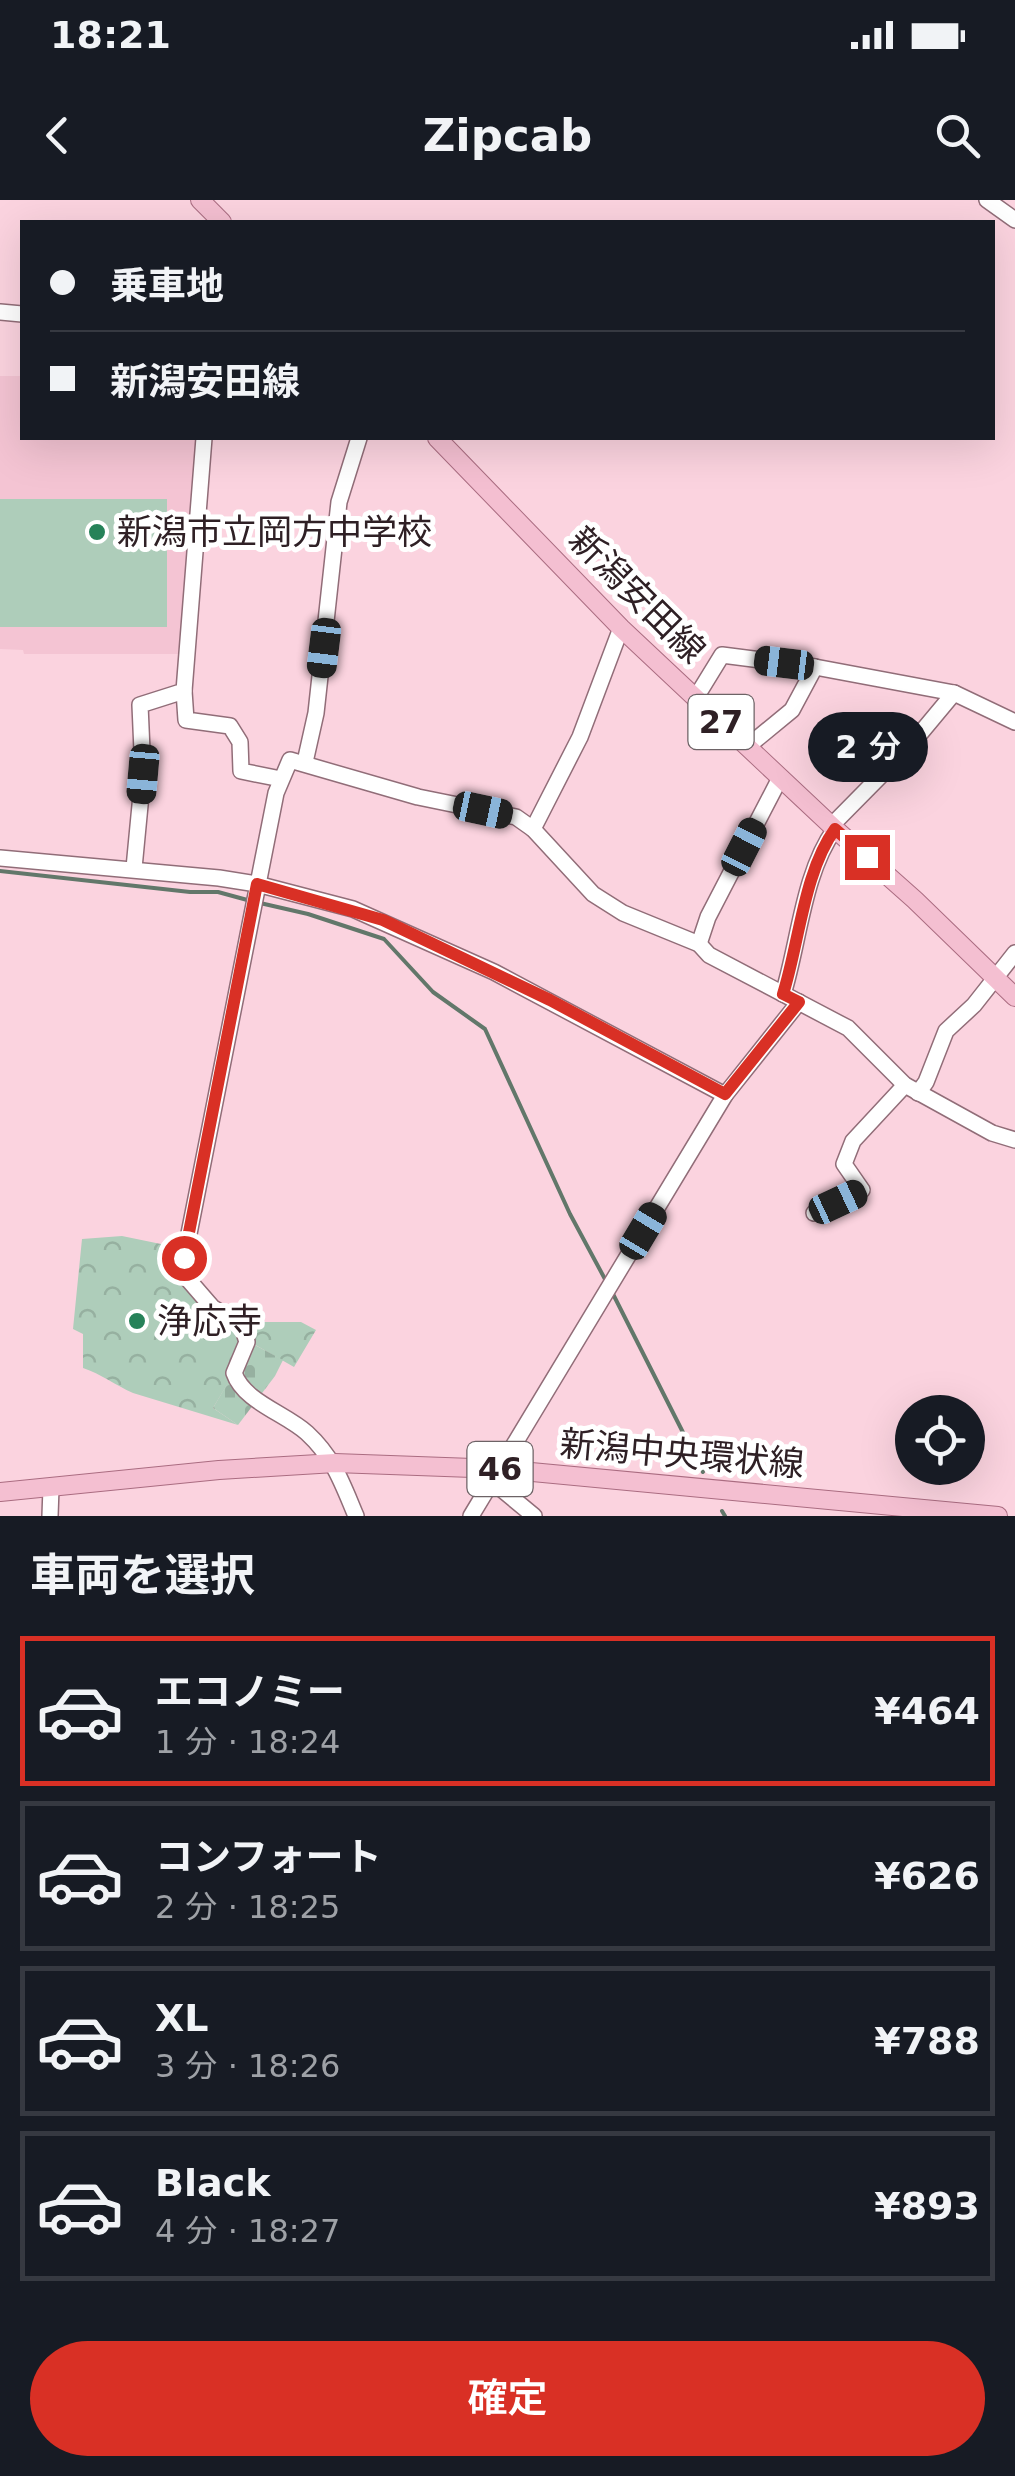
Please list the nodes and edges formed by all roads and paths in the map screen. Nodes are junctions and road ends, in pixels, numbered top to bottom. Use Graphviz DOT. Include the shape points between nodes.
graph roads {
  1 [pos="200,200"];
  2 [pos="987,200"];
  3 [pos="220,220"];
  4 [pos="1015,220"];
  5 [pos="204,440"];
  6 [pos="359,440"];
  7 [pos="439,440"];
  8 [pos="620,628"];
  9 [pos="815,667"];
  10 [pos="184,691"];
  11 [pos="954,693"];
  12 [pos="695,699"];
  13 [pos="1015,722"];
  14 [pos="746,746"];
  15 [pos="304,762"];
  16 [pos="780,778"];
  17 [pos="281,779"];
  18 [pos="833,827"];
  19 [pos="533,829"];
  20 [pos="0,858"];
  21 [pos="134,868"];
  22 [pos="257,884"];
  23 [pos="700,944"];
  24 [pos="1015,954"];
  25 [pos="995,976"];
  26 [pos="783,994"];
  27 [pos="1015,997"];
  28 [pos="799,1002"];
  29 [pos="912,1089"];
  30 [pos="725,1094"];
  31 [pos="1015,1140"];
  32 [pos="814,1213"];
  33 [pos="335,1463"];
  34 [pos="497,1476"];
  35 [pos="51,1488"];
  36 [pos="0,1492"];
  37 [pos="50,1516"];
  38 [pos="356,1516"];
  39 [pos="470,1516"];
  40 [pos="534,1516"];
  41 [pos="998,1516"];
  1 -- 3 [label="main road"];
  2 -- 4 [label="street"];
  5 -- 10 [label="street"];
  6 -- 15 [label="street" via="339,502 316,713"];
  7 -- 8 [label="main road, 新潟安田線 / 27"];
  8 -- 12 [label="main road, 新潟安田線 / 27"];
  8 -- 19 [label="street" via="580,736"];
  9 -- 11 [label="street"];
  9 -- 12 [label="street" via="722,655"];
  9 -- 14 [label="street" via="792,710"];
  10 -- 17 [label="street" via="186,720 230,726 240,742 242,770"];
  10 -- 21 [label="street" via="140,705 143,774"];
  11 -- 13 [label="street"];
  11 -- 18 [label="street"];
  12 -- 14 [label="main road, 新潟安田線 / 27"];
  14 -- 16 [label="main road, 新潟安田線 / 27"];
  15 -- 17 [label="street" via="290,760"];
  15 -- 19 [label="street" via="516,817"];
  16 -- 18 [label="main road, 新潟安田線 / 27"];
  16 -- 23 [label="street"];
  17 -- 22 [label="street"];
  18 -- 25 [label="main road, 新潟安田線 / 27"];
  18 -- 26 [label="street" via="813,873"];
  19 -- 23 [label="street" via="593,894"];
  20 -- 21 [label="street"];
  21 -- 22 [label="street"];
  22 -- 30 [label="street" via="383,920"];
  22 -- 33 [label="street" via="184,1258 186,1277 212,1307 242,1326 247,1342 234,1374 239,1388 306,1432"];
  23 -- 26 [label="street" via="708,955"];
  24 -- 25 [label="street"];
  25 -- 27 [label="main road, 新潟安田線 / 27"];
  25 -- 29 [label="street" via="946,1031 926,1082"];
  26 -- 28 [label="street"];
  28 -- 29 [label="street" via="848,1028"];
  28 -- 30 [label="street"];
  29 -- 31 [label="street"];
  29 -- 32 [label="street" via="853,1141 844,1164 862,1190"];
  30 -- 34 [label="street"];
  33 -- 34 [label="main road, 新潟中央環状線 / 46"];
  33 -- 35 [label="main road, 新潟中央環状線 / 46"];
  33 -- 38 [label="street"];
  34 -- 39 [label="street"];
  34 -- 40 [label="street"];
  34 -- 41 [label="main road, 新潟中央環状線 / 46"];
  35 -- 36 [label="main road, 新潟中央環状線 / 46"];
  35 -- 37 [label="street"];
}
